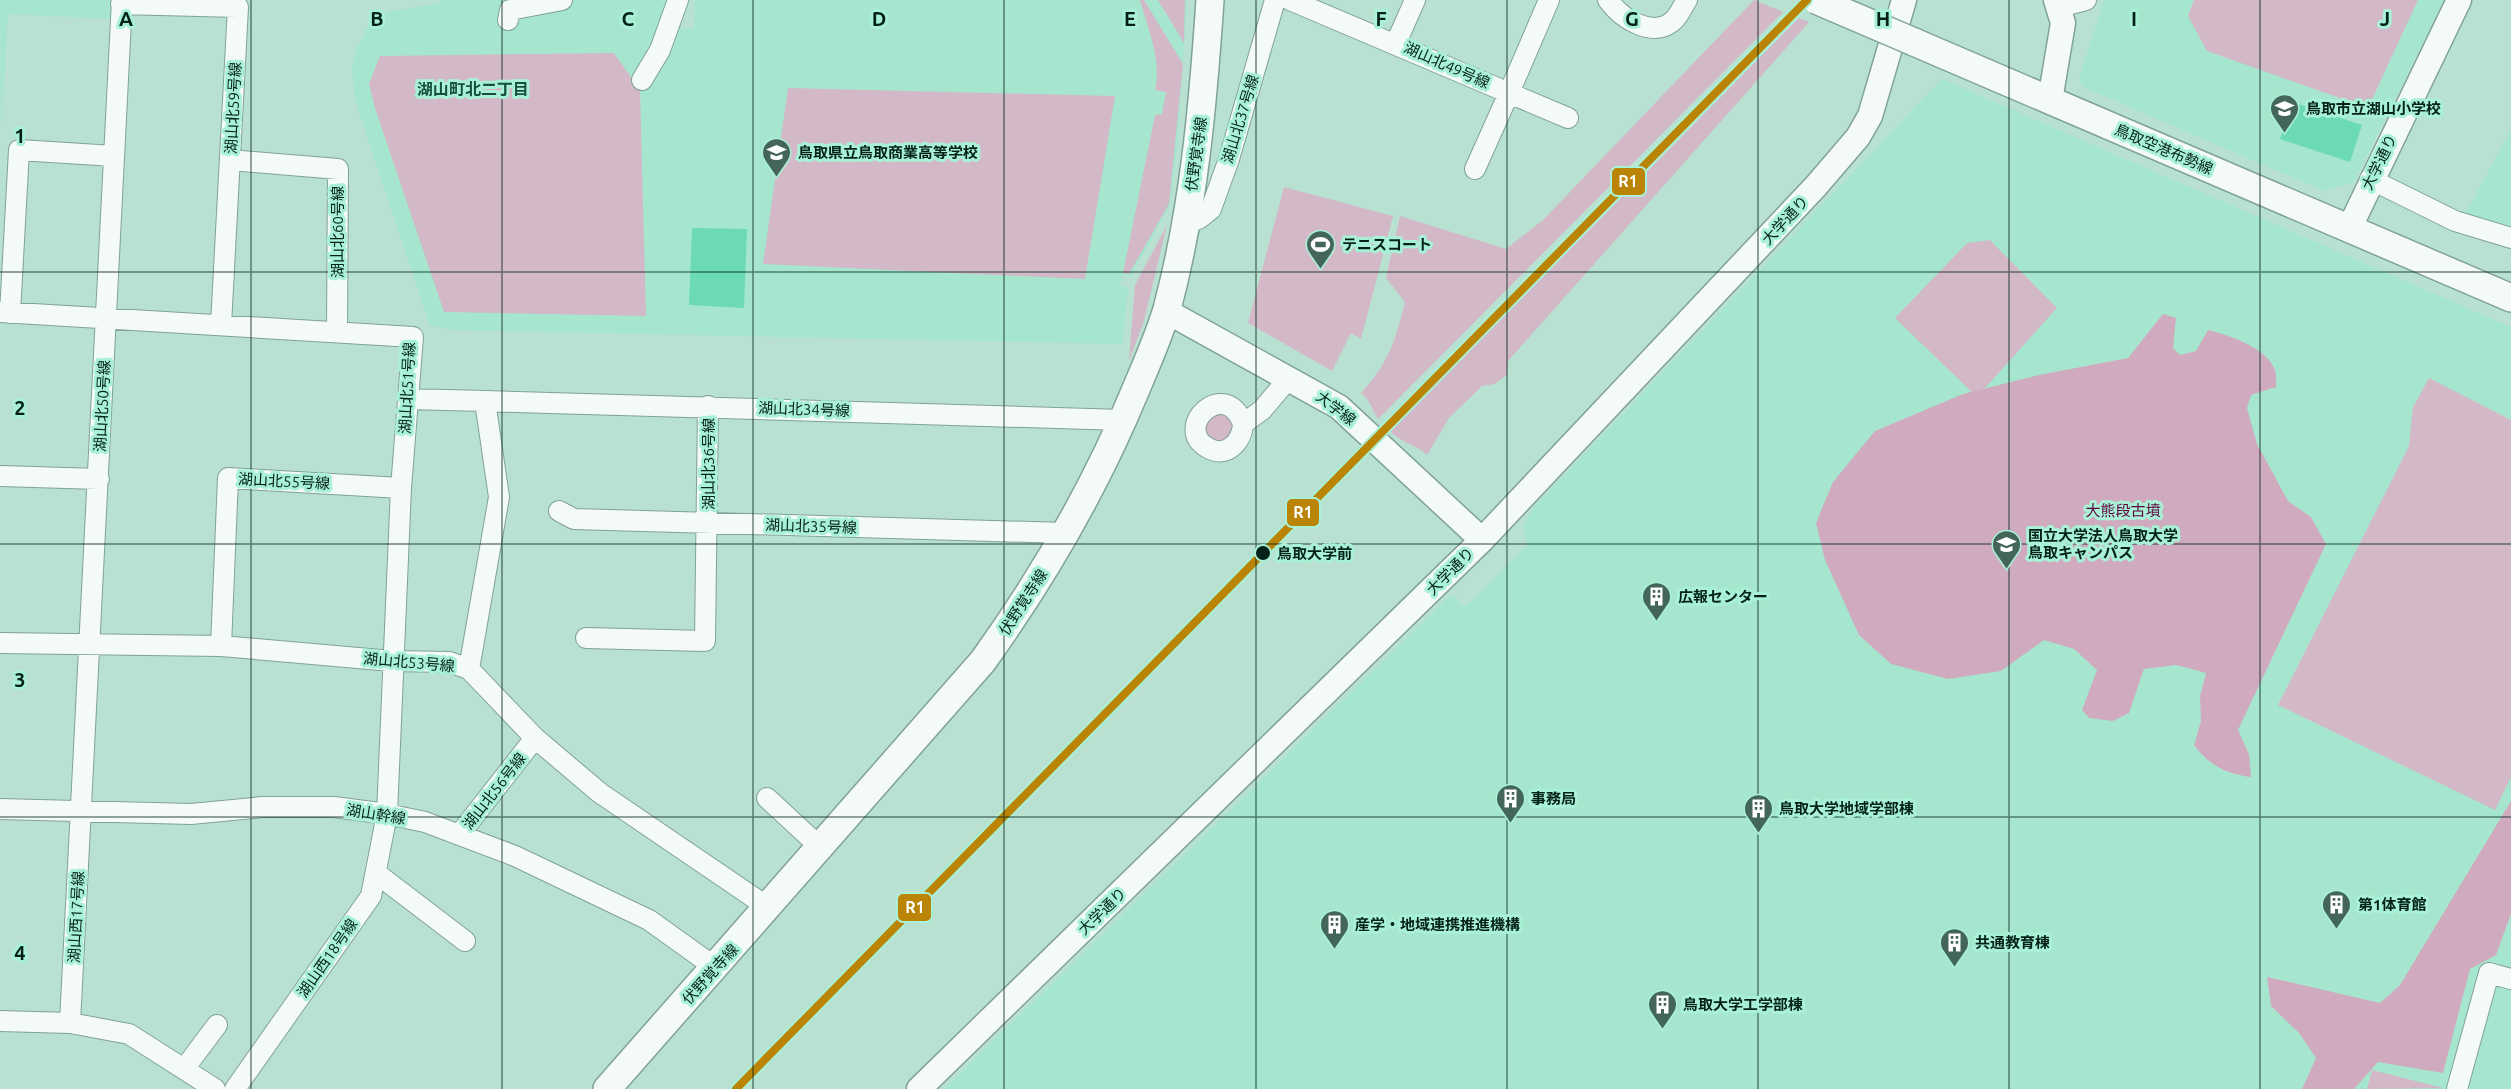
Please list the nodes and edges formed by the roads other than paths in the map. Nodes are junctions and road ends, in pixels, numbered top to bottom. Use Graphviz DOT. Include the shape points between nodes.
graph roads {
  1 [pos="562,0"];
  2 [pos="678,0"];
  3 [pos="1210,0"];
  4 [pos="1275,0"];
  5 [pos="1290,0"];
  6 [pos="1415,0"];
  7 [pos="1549,0"];
  8 [pos="1608,0"];
  9 [pos="1687,0"];
  10 [pos="1816,0"];
  11 [pos="1904,0"];
  12 [pos="2086,0"];
  13 [pos="2459,0"];
  14 [pos="122,2"];
  15 [pos="2057,4"];
  16 [pos="508,20"];
  17 [pos="1396,43"];
  18 [pos="642,80"];
  19 [pos="1509,93"];
  20 [pos="2050,100"];
  21 [pos="1568,118"];
  22 [pos="114,156"];
  23 [pos="230,160"];
  24 [pos="1475,169"];
  25 [pos="2370,179"];
  26 [pos="1185,224"];
  27 [pos="2349,228"];
  28 [pos="2511,238"];
  29 [pos="2511,298"];
  30 [pos="1166,311"];
  31 [pos="5,313"];
  32 [pos="106,319"];
  33 [pos="221,325"];
  34 [pos="337,332"];
  35 [pos="1289,378"];
  36 [pos="408,399"];
  37 [pos="485,400"];
  38 [pos="708,406"];
  39 [pos="1123,420"];
  40 [pos="1243,424"];
  41 [pos="0,476"];
  42 [pos="99,479"];
  43 [pos="401,488"];
  44 [pos="559,511"];
  45 [pos="708,523"];
  46 [pos="1065,533"];
  47 [pos="1482,540"];
  48 [pos="586,638"];
  49 [pos="0,643"];
  50 [pos="88,643"];
  51 [pos="221,646"];
  52 [pos="392,661"];
  53 [pos="469,669"];
  54 [pos="535,738"];
  55 [pos="767,798"];
  56 [pos="0,809"];
  57 [pos="81,811"];
  58 [pos="387,814"];
  59 [pos="459,835"];
  60 [pos="821,848"];
  61 [pos="376,873"];
  62 [pos="769,908"];
  63 [pos="465,941"];
  64 [pos="716,968"];
  65 [pos="2511,979"];
  66 [pos="0,1021"];
  67 [pos="70,1023"];
  68 [pos="217,1025"];
  69 [pos="184,1069"];
  70 [pos="215,1089"];
  71 [pos="235,1089"];
  72 [pos="607,1089"];
  73 [pos="919,1089"];
  74 [pos="2457,1089"];
  1 -- 16 [label="street" via="510,10"];
  2 -- 18 [label="street" via="660,50"];
  3 -- 26 [label="main road, 伏野覚寺線" via="1202,123"];
  4 -- 26 [label="street, 湖山北37号線" via="1229,159 1210,209"];
  5 -- 17 [label="street, 湖山北49号線"];
  6 -- 17 [label="street"];
  7 -- 19 [label="street, 湖山北49号線"];
  8 -- 9 [label="street" via="1637,25 1658,28 1673,21"];
  10 -- 20 [label="main road, 鳥取空港布勢線, bridge"];
  11 -- 47 [label="street, 大学通り" via="1870,116 1858,137 1808,195"];
  12 -- 15 [label="street"];
  13 -- 25 [label="street, 大学通り"];
  14 -- 22 [label="street, 湖山北50号線"];
  14 -- 23 [label="street, 湖山北59号線" via="238,7"];
  15 -- 20 [label="street" via="2063,23"];
  17 -- 19 [label="street, 湖山北49号線"];
  19 -- 21 [label="street"];
  19 -- 24 [label="street"];
  20 -- 27 [label="main road, 鳥取空港布勢線"];
  22 -- 31 [label="street" via="19,150"];
  22 -- 32 [label="street, 湖山北50号線"];
  23 -- 33 [label="street, 湖山北59号線"];
  23 -- 34 [label="street, 湖山北60号線" via="338,169"];
  25 -- 27 [label="street, 大学通り"];
  25 -- 28 [label="street" via="2455,221"];
  26 -- 30 [label="main road, 伏野覚寺線"];
  27 -- 29 [label="main road, 鳥取空港布勢線"];
  30 -- 35 [label="street, 大学線"];
  30 -- 39 [label="main road, 伏野覚寺線"];
  31 -- 32 [label="street, 湖山北51号線"];
  32 -- 33 [label="street, 湖山北51号線"];
  32 -- 42 [label="street, 湖山北50号線"];
  33 -- 34 [label="street, 湖山北51号線"];
  34 -- 36 [label="street, 湖山北51号線" via="413,337"];
  35 -- 40 [label="street" via="1262,410"];
  35 -- 47 [label="street, 大学線" via="1339,406"];
  36 -- 37 [label="street"];
  36 -- 43 [label="street, 湖山北51号線"];
  37 -- 38 [label="street, 湖山北34号線"];
  37 -- 53 [label="street, 湖山北53号線" via="499,497"];
  38 -- 39 [label="street, 湖山北34号線"];
  38 -- 45 [label="street, 湖山北36号線"];
  39 -- 46 [label="main road, 伏野覚寺線"];
  41 -- 42 [label="street"];
  42 -- 50 [label="street, 湖山北50号線"];
  43 -- 51 [label="street, 湖山北55号線" via="228,478"];
  43 -- 52 [label="street, 湖山北51号線"];
  44 -- 45 [label="street, 湖山北35号線" via="574,519"];
  45 -- 46 [label="street, 湖山北35号線"];
  45 -- 48 [label="street, 湖山北36号線" via="705,641"];
  46 -- 60 [label="main road, 伏野覚寺線" via="1030,595 983,661"];
  47 -- 73 [label="street, 大学通り"];
  49 -- 50 [label="street, 湖山北53号線"];
  50 -- 51 [label="street, 湖山北53号線"];
  50 -- 57 [label="street, 湖山北50号線"];
  51 -- 52 [label="street, 湖山北53号線"];
  52 -- 53 [label="street, 湖山北53号線" via="449,662"];
  52 -- 58 [label="street, 湖山北51号線"];
  53 -- 54 [label="street, 湖山北56号線"];
  54 -- 59 [label="street, 湖山北56号線"];
  54 -- 62 [label="street" via="600,793"];
  55 -- 60 [label="street"];
  56 -- 57 [label="street, 湖山幹線"];
  57 -- 58 [label="street, 湖山幹線" via="191,814 263,807 334,807"];
  57 -- 67 [label="street, 湖山西17号線"];
  58 -- 59 [label="street, 湖山幹線"];
  58 -- 61 [label="street, 湖山西18号線"];
  59 -- 64 [label="street, 湖山幹線" via="515,856 649,920"];
  60 -- 62 [label="main road, 伏野覚寺線"];
  61 -- 63 [label="street"];
  61 -- 71 [label="street, 湖山西18号線" via="371,896"];
  62 -- 64 [label="main road, 伏野覚寺線"];
  64 -- 72 [label="main road, 伏野覚寺線"];
  65 -- 74 [label="street" via="2489,973"];
  66 -- 67 [label="street"];
  67 -- 69 [label="street" via="129,1034"];
  68 -- 69 [label="street"];
  69 -- 70 [label="street"];
}
